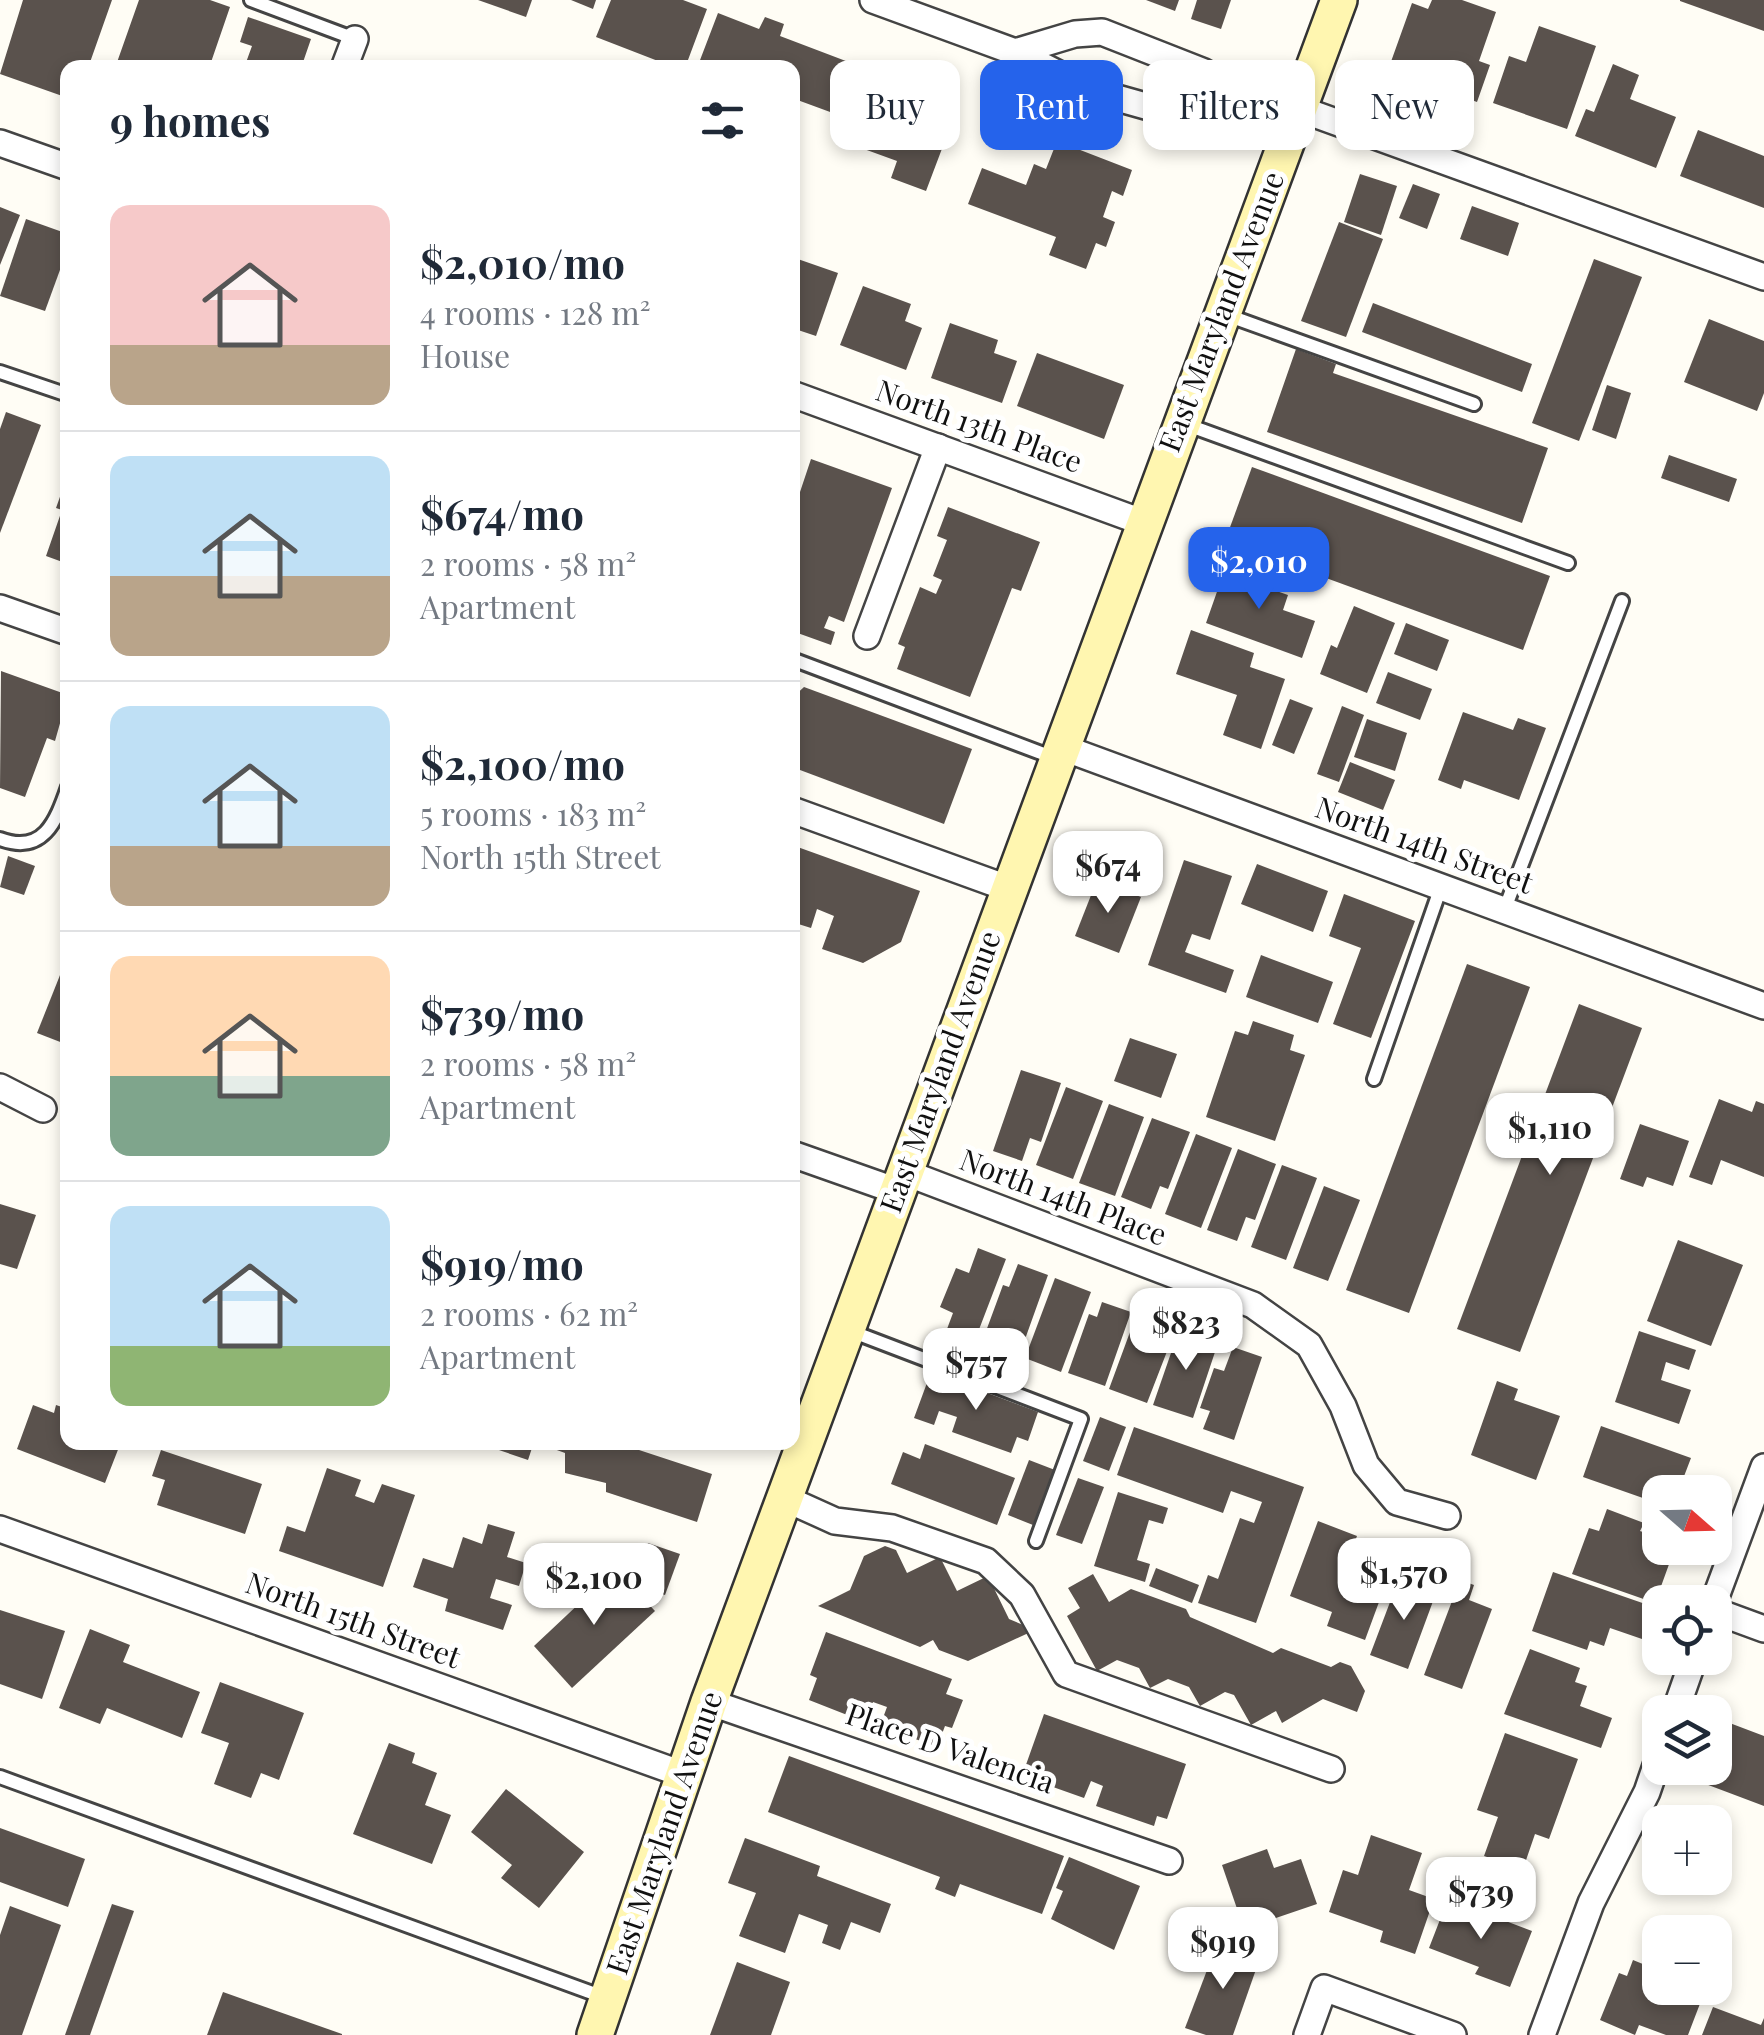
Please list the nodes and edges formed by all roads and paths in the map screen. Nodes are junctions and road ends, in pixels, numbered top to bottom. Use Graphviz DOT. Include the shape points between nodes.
graph roads {
  1 [pos="252,0"];
  2 [pos="873,0"];
  3 [pos="1339,0"];
  4 [pos="355,38"];
  5 [pos="1015,52"];
  6 [pos="347,60"];
  7 [pos="1173,60"];
  8 [pos="1315,67"];
  9 [pos="1143,106"];
  10 [pos="1315,126"];
  11 [pos="0,143"];
  12 [pos="1284,150"];
  13 [pos="60,165"];
  14 [pos="1764,277"];
  15 [pos="1222,313"];
  16 [pos="0,372"];
  17 [pos="60,392"];
  18 [pos="800,397"];
  19 [pos="1474,404"];
  20 [pos="1180,423"];
  21 [pos="938,446"];
  22 [pos="1142,522"];
  23 [pos="1568,563"];
  24 [pos="1622,601"];
  25 [pos="0,608"];
  26 [pos="60,629"];
  27 [pos="868,636"];
  28 [pos="800,662"];
  29 [pos="1059,753"];
  30 [pos="60,812"];
  31 [pos="800,813"];
  32 [pos="0,839"];
  33 [pos="1441,887"];
  34 [pos="1010,889"];
  35 [pos="1504,910"];
  36 [pos="1764,1006"];
  37 [pos="1374,1079"];
  38 [pos="0,1087"];
  39 [pos="43,1108"];
  40 [pos="800,1156"];
  41 [pos="900,1181"];
  42 [pos="846,1329"];
  43 [pos="1764,1467"];
  44 [pos="784,1498"];
  45 [pos="1447,1516"];
  46 [pos="0,1529"];
  47 [pos="1036,1541"];
  48 [pos="1720,1585"];
  49 [pos="1732,1617"];
  50 [pos="1764,1629"];
  51 [pos="708,1702"];
  52 [pos="1330,1769"];
  53 [pos="685,1775"];
  54 [pos="0,1777"];
  55 [pos="1649,1785"];
  56 [pos="1169,1861"];
  57 [pos="608,1999"];
  58 [pos="595,2035"];
  59 [pos="1306,2035"];
  60 [pos="1453,2035"];
  61 [pos="1542,2035"];
  1 -- 4 [label="lane"];
  2 -- 5 [label="street"];
  3 -- 8 [label="street, East Maryland Avenue"];
  4 -- 6 [label="street"];
  5 -- 7 [label="street" via="1102,32"];
  5 -- 9 [label="street" via="1092,91"];
  10 -- 14 [label="street"];
  11 -- 13 [label="street"];
  12 -- 15 [label="street, East Maryland Avenue"];
  15 -- 19 [label="lane"];
  15 -- 20 [label="street, East Maryland Avenue"];
  16 -- 17 [label="lane"];
  18 -- 21 [label="street, North 13th Place"];
  20 -- 22 [label="street, East Maryland Avenue"];
  20 -- 23 [label="lane"];
  21 -- 22 [label="street, North 13th Place"];
  21 -- 27 [label="street"];
  22 -- 29 [label="street, East Maryland Avenue"];
  24 -- 35 [label="lane"];
  25 -- 26 [label="street"];
  28 -- 29 [label="lane"];
  29 -- 33 [label="street, North 14th Street"];
  29 -- 34 [label="street, East Maryland Avenue"];
  30 -- 32 [label="lane" via="38,841 19,846"];
  31 -- 34 [label="street"];
  33 -- 35 [label="street, North 14th Street"];
  33 -- 37 [label="lane"];
  34 -- 41 [label="street, East Maryland Avenue"];
  35 -- 36 [label="street, North 14th Street"];
  38 -- 39 [label="street"];
  40 -- 41 [label="street, North 14th Place"];
  41 -- 42 [label="street, East Maryland Avenue"];
  41 -- 45 [label="street, North 14th Place" via="1253,1305 1309,1344 1366,1464 1397,1502"];
  42 -- 44 [label="street, East Maryland Avenue"];
  42 -- 47 [label="lane" via="1082,1419"];
  43 -- 48 [label="street"];
  44 -- 51 [label="street, East Maryland Avenue"];
  44 -- 52 [label="street" via="835,1520 892,1528 986,1561 1022,1595 1066,1674"];
  46 -- 53 [label="street, North 15th Street"];
  49 -- 50 [label="street"];
  51 -- 53 [label="street, East Maryland Avenue"];
  51 -- 56 [label="street, Place D Valencia"];
  53 -- 57 [label="street, East Maryland Avenue"];
  54 -- 57 [label="lane"];
  55 -- 61 [label="street" via="1592,1903"];
  57 -- 58 [label="street, East Maryland Avenue"];
  59 -- 60 [label="street" via="1324,1988"];
}
